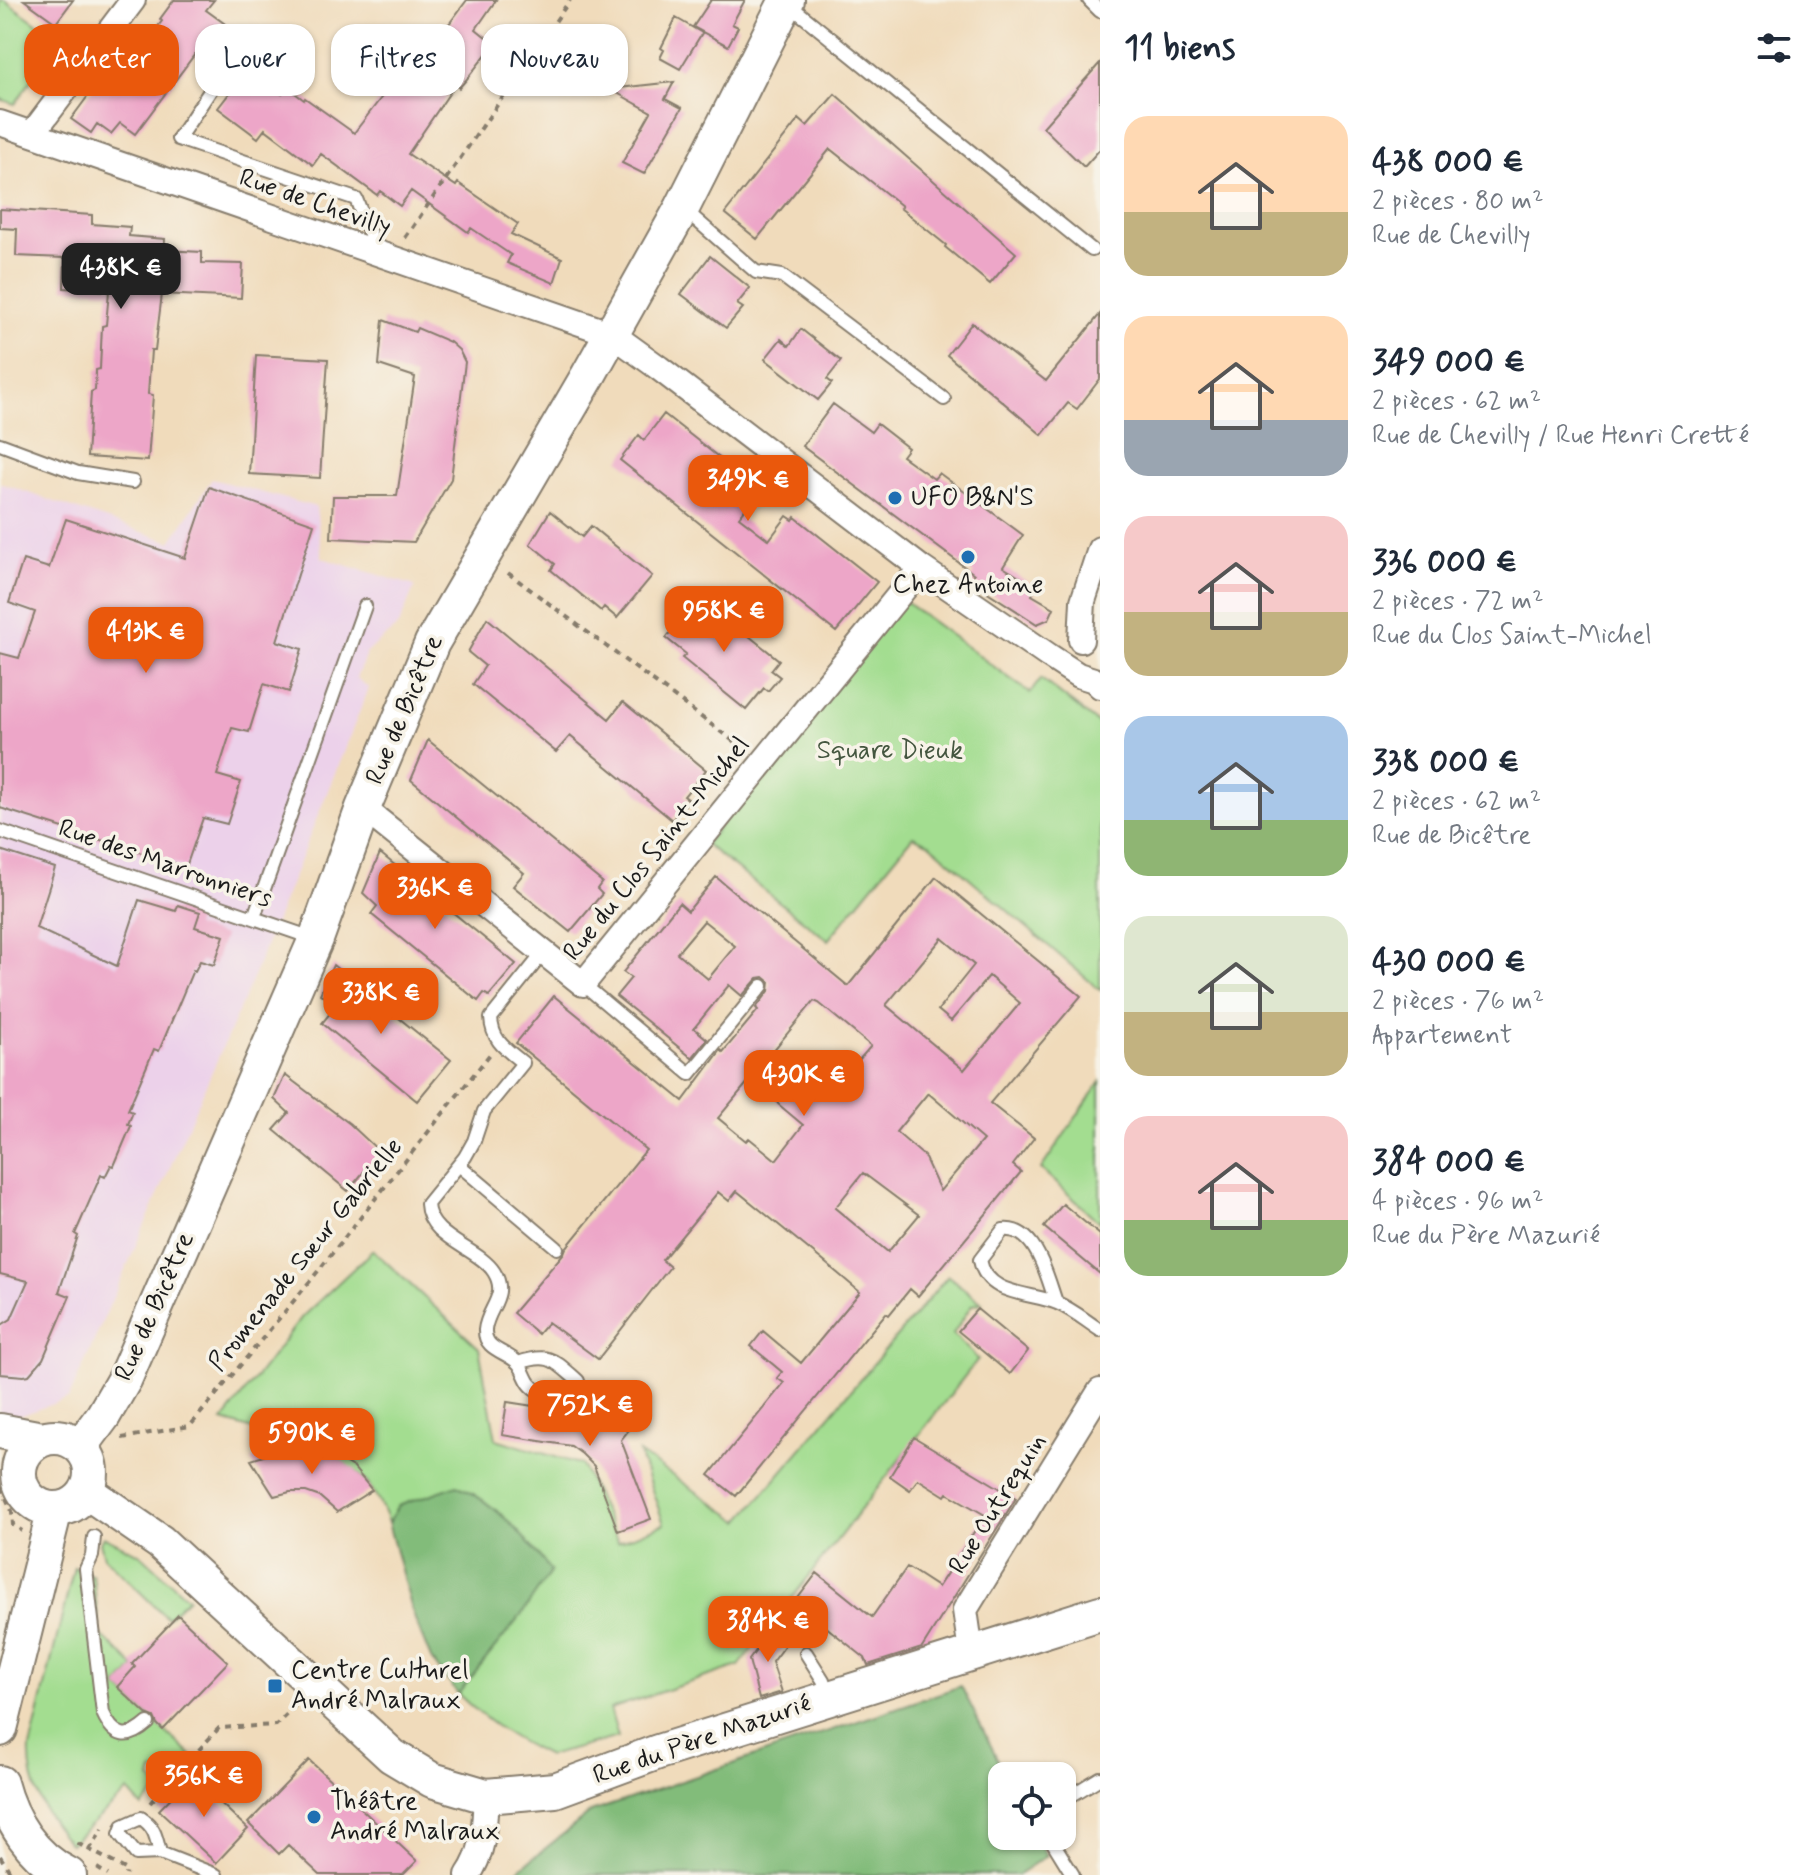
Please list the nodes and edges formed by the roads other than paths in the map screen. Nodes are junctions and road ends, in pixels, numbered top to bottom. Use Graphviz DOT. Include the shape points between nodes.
graph roads {
  1 [pos="133,0"];
  2 [pos="1089,0"];
  3 [pos="787,1"];
  4 [pos="1100,11"];
  5 [pos="207,96"];
  6 [pos="0,123"];
  7 [pos="32,134"];
  8 [pos="682,208"];
  9 [pos="1092,250"];
  10 [pos="384,257"];
  11 [pos="612,334"];
  12 [pos="944,399"];
  13 [pos="0,444"];
  14 [pos="133,482"];
  15 [pos="1100,549"];
  16 [pos="921,568"];
  17 [pos="365,606"];
  18 [pos="1081,640"];
  19 [pos="1098,681"];
  20 [pos="363,808"];
  21 [pos="0,831"];
  22 [pos="254,917"];
  23 [pos="316,939"];
  24 [pos="544,952"];
  25 [pos="583,984"];
  26 [pos="762,986"];
  27 [pos="459,1165"];
  28 [pos="557,1248"];
  29 [pos="1056,1302"];
  30 [pos="1100,1330"];
  31 [pos="518,1363"];
  32 [pos="1100,1391"];
  33 [pos="0,1431"];
  34 [pos="42,1439"];
  35 [pos="80,1447"];
  36 [pos="7,1473"];
  37 [pos="86,1491"];
  38 [pos="36,1514"];
  39 [pos="94,1537"];
  40 [pos="1100,1613"];
  41 [pos="0,1652"];
  42 [pos="971,1652"];
  43 [pos="806,1653"];
  44 [pos="829,1697"];
  45 [pos="148,1723"];
  46 [pos="0,1729"];
  47 [pos="1100,1778"];
  48 [pos="0,1783"];
  49 [pos="1076,1793"];
  50 [pos="486,1796"];
  51 [pos="0,1828"];
  52 [pos="1058,1850"];
  53 [pos="160,1853"];
  54 [pos="80,1858"];
  55 [pos="40,1875"];
  56 [pos="216,1875"];
  57 [pos="468,1875"];
  58 [pos="1073,1875"];
  1 -- 7 [label="street"];
  2 -- 4 [label="lane"];
  3 -- 8 [label="main road, Rue de Bicêtre"];
  3 -- 9 [label="lane"];
  5 -- 10 [label="lane" via="178,139 356,199"];
  6 -- 7 [label="street, Rue de Chevilly"];
  7 -- 10 [label="street, Rue de Chevilly"];
  8 -- 11 [label="main road, Rue de Bicêtre"];
  8 -- 12 [label="lane" via="756,272 782,276"];
  10 -- 11 [label="street, Rue de Chevilly"];
  11 -- 16 [label="street, Rue de Chevilly"];
  11 -- 20 [label="main road, Rue de Bicêtre" via="432,643"];
  13 -- 14 [label="lane" via="78,473"];
  15 -- 18 [label="street" via="1083,601"];
  16 -- 19 [label="street, Rue de Chevilly" via="1078,675"];
  16 -- 25 [label="street, Rue du Clos Saint-Michel"];
  17 -- 22 [label="lane"];
  20 -- 23 [label="main road, Rue de Bicêtre"];
  20 -- 24 [label="street, Rue du Clos Saint-Michel"];
  21 -- 22 [label="lane, Rue des Marronniers"];
  22 -- 23 [label="lane, Rue des Marronniers"];
  23 -- 35 [label="main road, Rue de Bicêtre" via="125,1378"];
  24 -- 25 [label="street, Rue du Clos Saint-Michel"];
  24 -- 27 [label="lane" via="491,1018 498,1043 523,1063 484,1111"];
  25 -- 26 [label="lane" via="690,1074"];
  27 -- 28 [label="lane"];
  27 -- 31 [label="lane" via="427,1210 439,1228 495,1273 500,1291 486,1338"];
  29 -- 29 [label="lane" via="1025,1235 1014,1228 1003,1230 980,1260 982,1271 992,1282 1024,1297"];
  29 -- 30 [label="lane"];
  31 -- 31 [label="lane" via="539,1391 580,1396 578,1381 551,1358"];
  32 -- 42 [label="street, Rue Outrequin" via="965,1610"];
  33 -- 34 [label="main road"];
  34 -- 35 [label="main road" via="62,1437"];
  34 -- 36 [label="main road"];
  35 -- 37 [label="main road" via="90,1463"];
  36 -- 38 [label="main road" via="22,1487"];
  37 -- 38 [label="main road" via="73,1504"];
  37 -- 50 [label="main road" via="160,1542 392,1756 432,1780"];
  38 -- 41 [label="main road"];
  38 -- 46 [label="main road"];
  39 -- 45 [label="lane" via="86,1569 103,1713 109,1727 122,1734 137,1733"];
  40 -- 42 [label="main road, Rue du Père Mazurié"];
  42 -- 44 [label="main road, Rue du Père Mazurié"];
  43 -- 44 [label="lane"];
  44 -- 50 [label="main road, Rue du Père Mazurié" via="555,1790"];
  47 -- 49 [label="lane"];
  48 -- 54 [label="main road" via="6,1805 36,1852"];
  50 -- 57 [label="street" via="479,1860"];
  51 -- 55 [label="main road"];
  52 -- 58 [label="lane"];
  53 -- 53 [label="lane" via="148,1822 141,1818 123,1826 120,1834 136,1854"];
  53 -- 56 [label="lane"];
}
